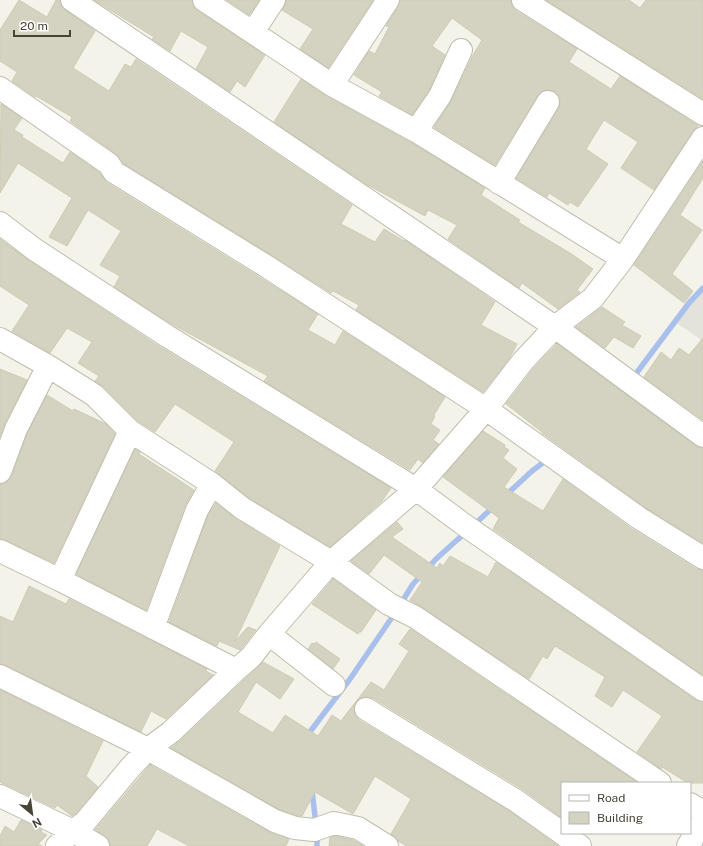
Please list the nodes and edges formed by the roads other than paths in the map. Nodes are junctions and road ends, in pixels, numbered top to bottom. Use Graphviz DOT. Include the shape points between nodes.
graph roads {
  1 [pos="72,0"];
  2 [pos="204,0"];
  3 [pos="274,0"];
  4 [pos="388,0"];
  5 [pos="523,0"];
  6 [pos="253,32"];
  7 [pos="461,50"];
  8 [pos="332,85"];
  9 [pos="0,88"];
  10 [pos="548,102"];
  11 [pos="703,114"];
  12 [pos="416,131"];
  13 [pos="703,138"];
  14 [pos="499,183"];
  15 [pos="0,223"];
  16 [pos="623,259"];
  17 [pos="555,327"];
  18 [pos="0,339"];
  19 [pos="48,366"];
  20 [pos="486,409"];
  21 [pos="130,431"];
  22 [pos="703,436"];
  23 [pos="0,472"];
  24 [pos="212,484"];
  25 [pos="416,489"];
  26 [pos="0,551"];
  27 [pos="703,558"];
  28 [pos="330,562"];
  29 [pos="60,580"];
  30 [pos="153,628"];
  31 [pos="269,634"];
  32 [pos="236,670"];
  33 [pos="0,676"];
  34 [pos="334,685"];
  35 [pos="703,690"];
  36 [pos="366,709"];
  37 [pos="148,749"];
  38 [pos="659,782"];
  39 [pos="0,796"];
  40 [pos="691,805"];
  41 [pos="703,812"];
  42 [pos="703,821"];
  43 [pos="73,831"];
  44 [pos="561,833"];
  45 [pos="563,834"];
  46 [pos="57,846"];
  47 [pos="98,846"];
  48 [pos="387,846"];
  49 [pos="580,846"];
  50 [pos="688,846"];
  1 -- 17 [label="street"];
  2 -- 6 [label="street"];
  3 -- 6 [label="street"];
  4 -- 8 [label="street"];
  5 -- 11 [label="street"];
  6 -- 8 [label="street"];
  7 -- 12 [label="street" via="440,96"];
  8 -- 12 [label="street"];
  9 -- 20 [label="street" via="109,164 114,172 266,266"];
  10 -- 14 [label="street"];
  12 -- 14 [label="street"];
  13 -- 16 [label="street"];
  14 -- 16 [label="street"];
  15 -- 25 [label="street" via="34,249 167,336"];
  16 -- 17 [label="street" via="593,298"];
  17 -- 20 [label="street" via="523,361"];
  17 -- 22 [label="street"];
  18 -- 19 [label="street"];
  19 -- 21 [label="street" via="94,395"];
  19 -- 23 [label="street" via="16,428"];
  20 -- 25 [label="street"];
  20 -- 27 [label="street" via="639,518"];
  21 -- 24 [label="street"];
  21 -- 29 [label="street"];
  24 -- 28 [label="street" via="242,508"];
  24 -- 30 [label="street" via="197,510"];
  25 -- 28 [label="street"];
  25 -- 35 [label="street"];
  26 -- 29 [label="street"];
  28 -- 31 [label="street"];
  28 -- 38 [label="street" via="389,604 415,617"];
  29 -- 30 [label="street"];
  30 -- 32 [label="street"];
  31 -- 32 [label="street" via="251,657"];
  31 -- 34 [label="street"];
  32 -- 37 [label="street" via="171,732"];
  33 -- 37 [label="street"];
  36 -- 44 [label="street" via="515,800"];
  37 -- 43 [label="street" via="85,822"];
  37 -- 48 [label="street" via="275,821 295,828 318,828 334,823 358,828"];
  39 -- 43 [label="street"];
  40 -- 41 [label="street"];
  42 -- 50 [label="street"];
  43 -- 46 [label="street"];
  43 -- 47 [label="street"];
  45 -- 49 [label="street"];
}
